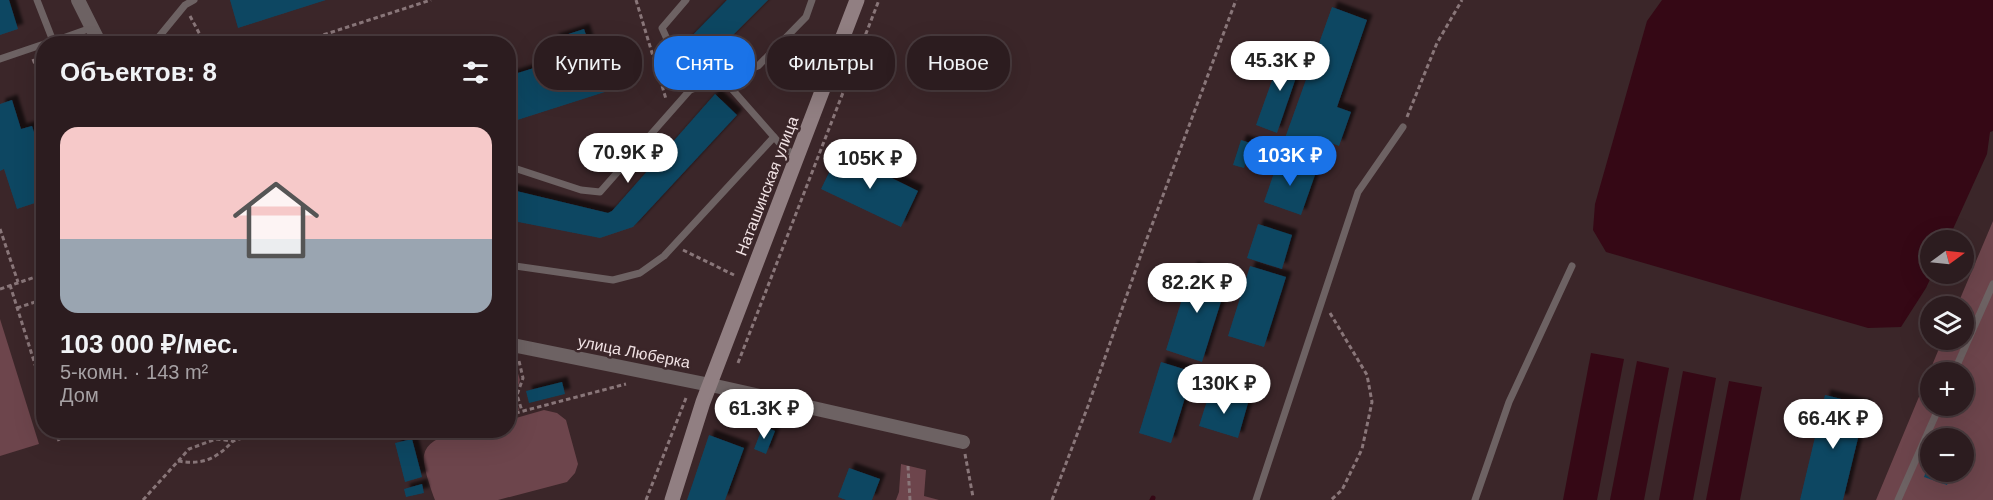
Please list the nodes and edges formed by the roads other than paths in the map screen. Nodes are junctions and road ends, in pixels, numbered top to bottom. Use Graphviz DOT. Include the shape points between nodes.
graph roads {
  1 [pos="38,0"];
  2 [pos="78,0"];
  3 [pos="194,0"];
  4 [pos="686,0"];
  5 [pos="812,0"];
  6 [pos="857,0"];
  7 [pos="91,28"];
  8 [pos="46,36"];
  9 [pos="68,36"];
  10 [pos="95,36"];
  11 [pos="160,36"];
  12 [pos="666,36"];
  13 [pos="36,47"];
  14 [pos="0,59"];
  15 [pos="755,67"];
  16 [pos="690,90"];
  17 [pos="733,90"];
  18 [pos="1403,127"];
  19 [pos="774,137"];
  20 [pos="798,158"];
  21 [pos="516,170"];
  22 [pos="516,266"];
  23 [pos="1572,266"];
  24 [pos="1993,284"];
  25 [pos="516,346"];
  26 [pos="1958,362"];
  27 [pos="710,385"];
  28 [pos="1935,416"];
  29 [pos="963,442"];
  30 [pos="672,500"];
  31 [pos="1256,500"];
  32 [pos="1476,500"];
  33 [pos="1898,500"];
  1 -- 8 [label="lane"];
  2 -- 7 [label="street"];
  3 -- 11 [label="lane" via="185,5"];
  4 -- 12 [label="lane" via="662,28"];
  5 -- 15 [label="lane" via="806,16"];
  6 -- 20 [label="street, Наташинская улица"];
  7 -- 9 [label="lane"];
  7 -- 10 [label="street"];
  13 -- 14 [label="lane"];
  16 -- 21 [label="lane" via="600,192"];
  17 -- 19 [label="lane"];
  18 -- 31 [label="lane" via="1358,192"];
  19 -- 20 [label="lane"];
  19 -- 22 [label="lane" via="664,256 640,273 613,280"];
  20 -- 27 [label="street, Наташинская улица"];
  23 -- 32 [label="lane" via="1509,402"];
  24 -- 26 [label="lane"];
  25 -- 27 [label="street, улица Люберка"];
  27 -- 29 [label="street, улица Люберка"];
  27 -- 30 [label="street, Наташинская улица"];
  28 -- 33 [label="lane"];
}
